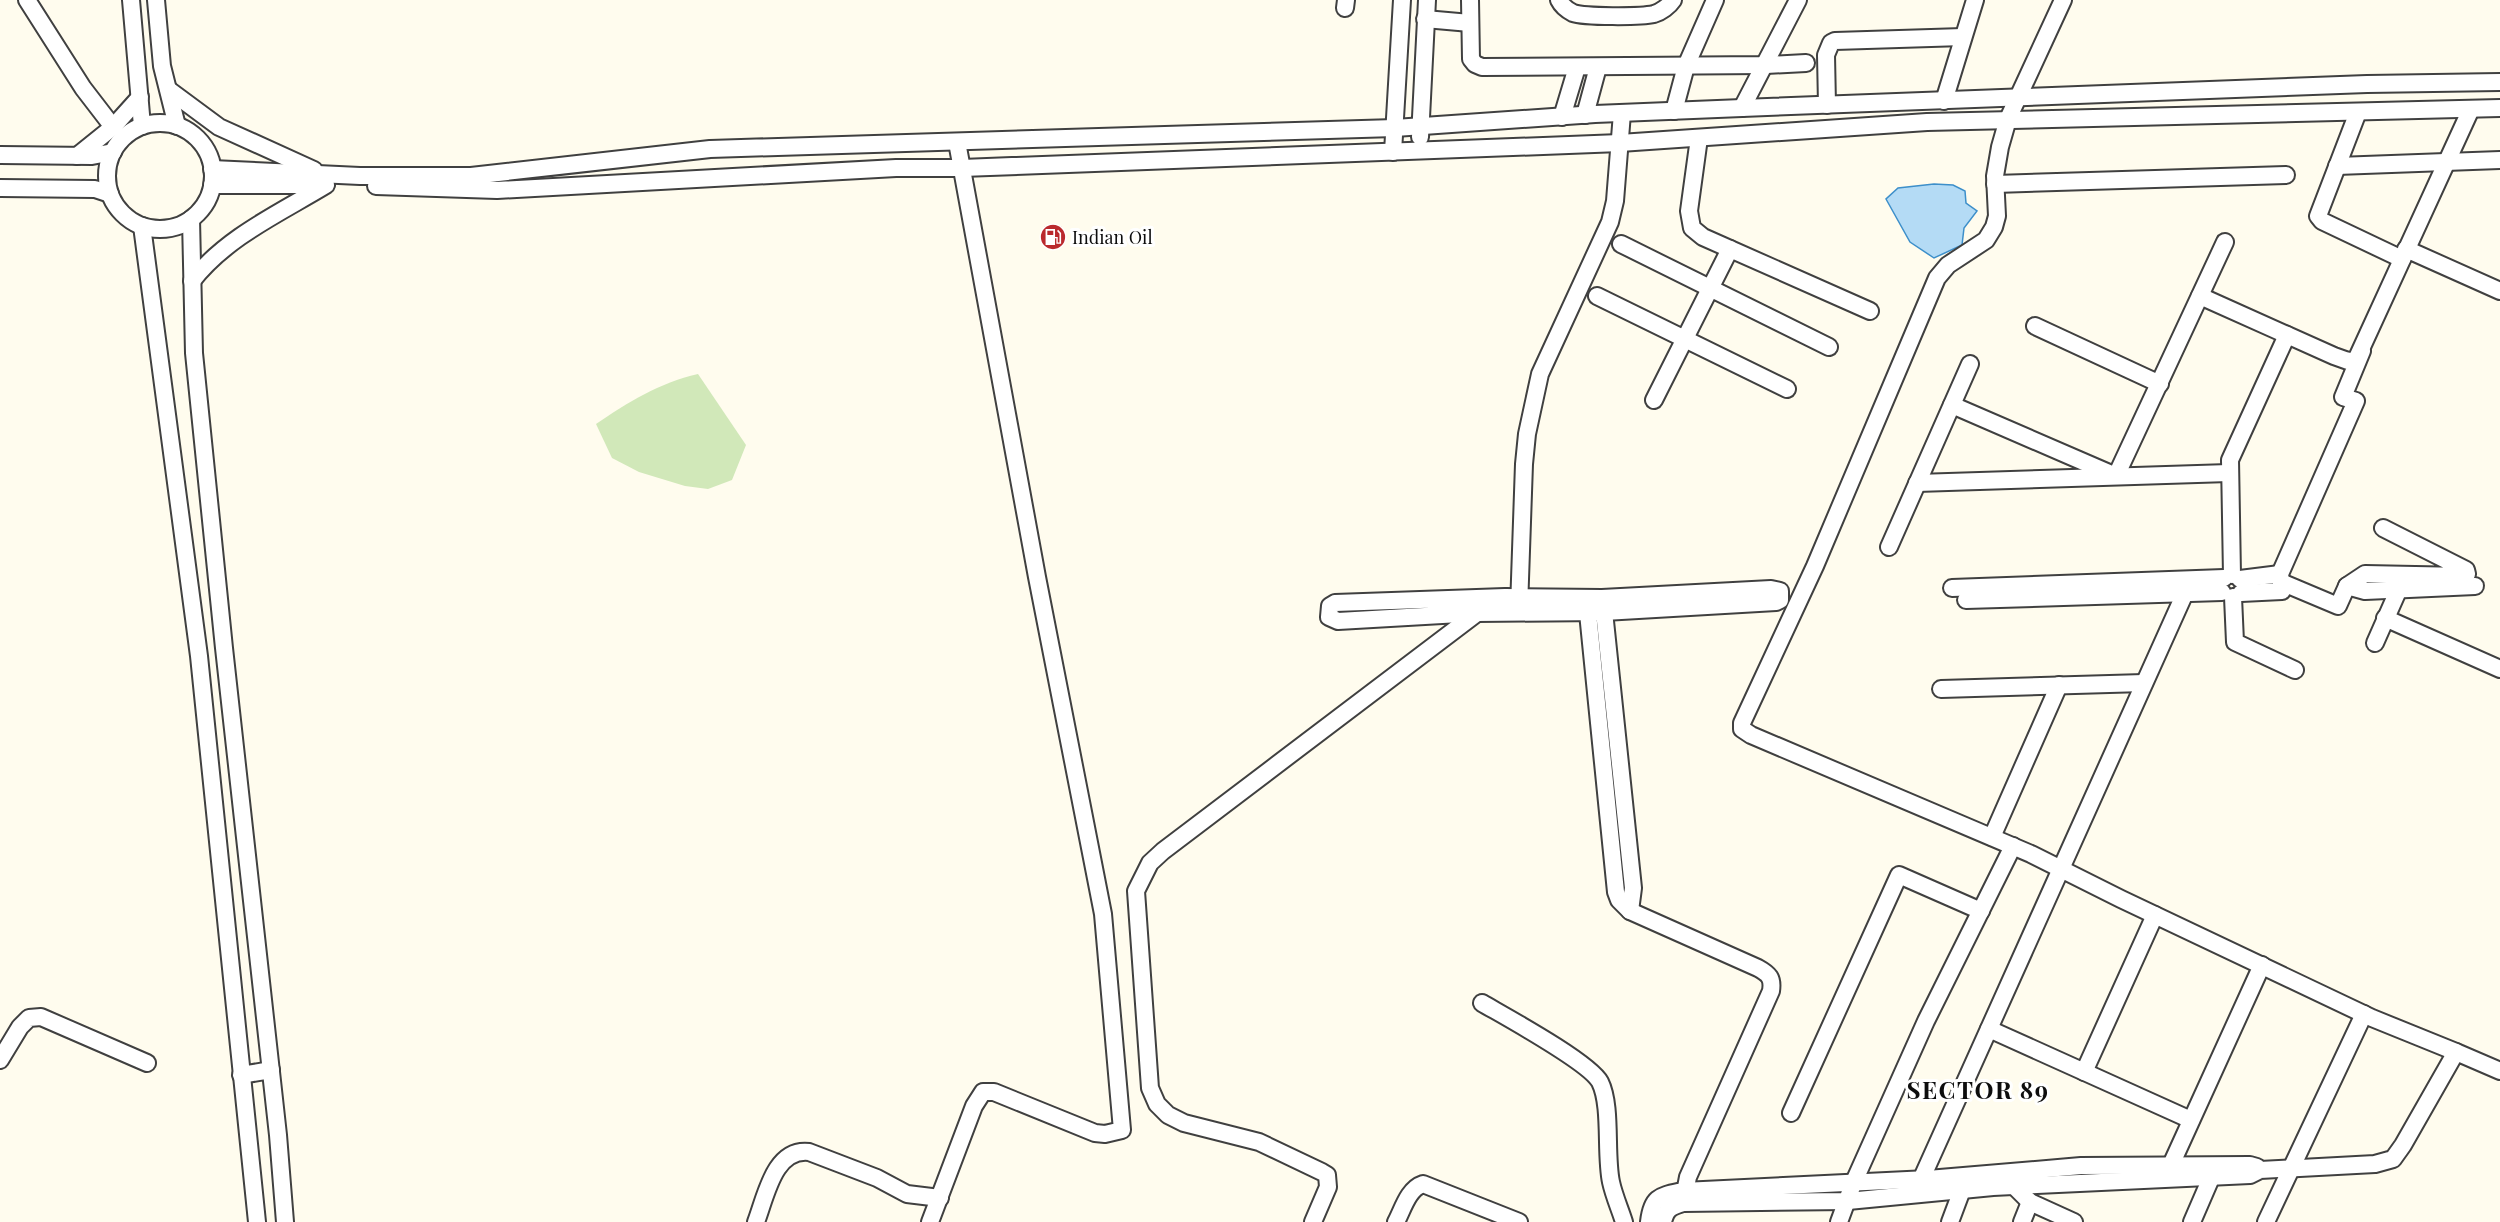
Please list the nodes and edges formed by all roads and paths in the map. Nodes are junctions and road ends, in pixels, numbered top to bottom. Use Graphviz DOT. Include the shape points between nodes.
graph roads {
  1 [pos="27,0"];
  2 [pos="131,0"];
  3 [pos="156,0"];
  4 [pos="1402,0"];
  5 [pos="1427,0"];
  6 [pos="1470,0"];
  7 [pos="1559,0"];
  8 [pos="1673,0"];
  9 [pos="1715,0"];
  10 [pos="1798,0"];
  11 [pos="1975,0"];
  12 [pos="2063,0"];
  13 [pos="1425,20"];
  14 [pos="1470,22"];
  15 [pos="1963,37"];
  16 [pos="1806,63"];
  17 [pos="1766,65"];
  18 [pos="1686,66"];
  19 [pos="1577,67"];
  20 [pos="1598,67"];
  21 [pos="2500,82"];
  22 [pos="169,90"];
  23 [pos="140,98"];
  24 [pos="2019,98"];
  25 [pos="1944,101"];
  26 [pos="1827,105"];
  27 [pos="1742,108"];
  28 [pos="2500,108"];
  29 [pos="2471,109"];
  30 [pos="1674,111"];
  31 [pos="2358,112"];
  32 [pos="1622,113"];
  33 [pos="1585,115"];
  34 [pos="1562,117"];
  35 [pos="2008,119"];
  36 [pos="113,126"];
  37 [pos="142,126"];
  38 [pos="177,126"];
  39 [pos="1419,127"];
  40 [pos="1395,128"];
  41 [pos="1700,138"];
  42 [pos="959,142"];
  43 [pos="1620,143"];
  44 [pos="1421,151"];
  45 [pos="113,152"];
  46 [pos="1393,152"];
  47 [pos="0,155"];
  48 [pos="77,156"];
  49 [pos="2500,160"];
  50 [pos="2447,161"];
  51 [pos="2337,166"];
  52 [pos="971,168"];
  53 [pos="2286,175"];
  54 [pos="212,177"];
  55 [pos="325,179"];
  56 [pos="1995,184"];
  57 [pos="0,188"];
  58 [pos="110,194"];
  59 [pos="191,219"];
  60 [pos="142,226"];
  61 [pos="2225,242"];
  62 [pos="1621,244"];
  63 [pos="1730,249"];
  64 [pos="2404,254"];
  65 [pos="192,281"];
  66 [pos="1710,288"];
  67 [pos="2500,291"];
  68 [pos="1597,296"];
  69 [pos="2200,296"];
  70 [pos="1870,312"];
  71 [pos="2035,326"];
  72 [pos="2288,335"];
  73 [pos="1685,338"];
  74 [pos="1829,347"];
  75 [pos="2362,350"];
  76 [pos="1970,364"];
  77 [pos="2160,384"];
  78 [pos="1787,389"];
  79 [pos="1654,400"];
  80 [pos="1952,405"];
  81 [pos="2229,473"];
  82 [pos="2116,476"];
  83 [pos="1917,483"];
  84 [pos="2383,528"];
  85 [pos="1889,547"];
  86 [pos="2280,578"];
  87 [pos="2232,586"];
  88 [pos="2347,586"];
  89 [pos="2475,586"];
  90 [pos="1953,588"];
  91 [pos="2398,591"];
  92 [pos="2185,593"];
  93 [pos="1966,600"];
  94 [pos="1519,604"];
  95 [pos="1595,605"];
  96 [pos="1477,613"];
  97 [pos="2385,618"];
  98 [pos="2374,643"];
  99 [pos="2295,669"];
  100 [pos="2500,669"];
  101 [pos="2144,684"];
  102 [pos="2059,686"];
  103 [pos="1941,688"];
  104 [pos="1992,837"];
  105 [pos="2013,846"];
  106 [pos="2061,869"];
  107 [pos="1981,911"];
  108 [pos="2155,915"];
  109 [pos="2262,965"];
  110 [pos="1482,1003"];
  111 [pos="2364,1014"];
  112 [pos="1989,1029"];
  113 [pos="2456,1052"];
  114 [pos="0,1060"];
  115 [pos="147,1063"];
  116 [pos="271,1070"];
  117 [pos="2500,1071"];
  118 [pos="2084,1072"];
  119 [pos="241,1075"];
  120 [pos="1791,1113"];
  121 [pos="2192,1120"];
  122 [pos="2171,1165"];
  123 [pos="2291,1168"];
  124 [pos="2260,1170"];
  125 [pos="2211,1178"];
  126 [pos="1921,1179"];
  127 [pos="1853,1184"];
  128 [pos="2014,1186"];
  129 [pos="1962,1190"];
  130 [pos="1683,1197"];
  131 [pos="940,1198"];
  132 [pos="1848,1201"];
  133 [pos="2031,1202"];
  134 [pos="1660,1213"];
  135 [pos="257,1222"];
  136 [pos="285,1222"];
  137 [pos="756,1222"];
  138 [pos="930,1222"];
  139 [pos="1313,1222"];
  140 [pos="1396,1222"];
  141 [pos="1519,1222"];
  142 [pos="1623,1222"];
  143 [pos="1649,1222"];
  144 [pos="1839,1222"];
  145 [pos="1950,1222"];
  146 [pos="2022,1222"];
  147 [pos="2074,1222"];
  148 [pos="2192,1222"];
  149 [pos="2266,1222"];
  1 -- 36 [label="street" via="83,88"];
  2 -- 23 [label="street"];
  3 -- 22 [label="street" via="162,66"];
  4 -- 40 [label="street"];
  5 -- 13 [label="street"];
  6 -- 14 [label="street"];
  7 -- 8 [label="street" via="1572,12 1585,15 1655,14"];
  9 -- 18 [label="street"];
  10 -- 17 [label="street"];
  11 -- 15 [label="street"];
  12 -- 24 [label="street"];
  13 -- 14 [label="street"];
  13 -- 39 [label="street"];
  14 -- 19 [label="street" via="1474,64"];
  15 -- 25 [label="street"];
  15 -- 26 [label="street" via="1835,41 1826,55"];
  16 -- 17 [label="street"];
  17 -- 18 [label="street"];
  17 -- 27 [label="street"];
  18 -- 20 [label="street"];
  18 -- 30 [label="street"];
  19 -- 20 [label="street"];
  19 -- 34 [label="street"];
  20 -- 33 [label="street"];
  21 -- 24 [label="street"];
  22 -- 38 [label="street"];
  22 -- 55 [label="street" via="219,127"];
  23 -- 36 [label="street"];
  23 -- 37 [label="street"];
  24 -- 25 [label="street"];
  24 -- 35 [label="street"];
  25 -- 26 [label="street"];
  26 -- 27 [label="street"];
  27 -- 30 [label="street"];
  28 -- 29 [label="street"];
  29 -- 31 [label="street"];
  29 -- 50 [label="street"];
  30 -- 32 [label="street"];
  31 -- 35 [label="street"];
  31 -- 51 [label="street"];
  32 -- 33 [label="street"];
  32 -- 43 [label="street"];
  33 -- 34 [label="street"];
  34 -- 39 [label="street"];
  35 -- 41 [label="street"];
  35 -- 56 [label="street" via="1996,163"];
  36 -- 48 [label="street"];
  37 -- 38 [label="street"];
  37 -- 45 [label="street" via="130,132"];
  38 -- 54 [label="street" via="206,149"];
  39 -- 40 [label="street"];
  39 -- 44 [label="street"];
  40 -- 42 [label="street"];
  40 -- 46 [label="street"];
  41 -- 43 [label="street"];
  41 -- 63 [label="street" via="1689,211 1692,228"];
  42 -- 52 [label="street"];
  42 -- 55 [label="street" via="710,150 471,176"];
  43 -- 44 [label="street"];
  43 -- 94 [label="street" via="1610,222 1540,374 1525,454"];
  44 -- 46 [label="street"];
  45 -- 48 [label="street"];
  45 -- 58 [label="street" via="107,180"];
  46 -- 52 [label="street"];
  47 -- 48 [label="street"];
  49 -- 50 [label="street"];
  50 -- 51 [label="street"];
  50 -- 64 [label="street"];
  51 -- 64 [label="street" via="2318,216"];
  52 -- 55 [label="street" via="896,168 497,190"];
  52 -- 131 [label="street" via="1037,577 1102,914 1122,1130 1095,1133 994,1092 983,1092 974,1106"];
  53 -- 56 [label="street"];
  54 -- 55 [label="street"];
  54 -- 59 [label="street" via="205,204"];
  55 -- 65 [label="street" via="229,244"];
  56 -- 104 [label="street" via="1994,227 1986,240 1948,265 1937,278 1815,566 1742,723 1745,733"];
  57 -- 58 [label="street" via="95,189"];
  58 -- 60 [label="street" via="129,219"];
  59 -- 60 [label="street" via="167,228"];
  59 -- 65 [label="street"];
  60 -- 119 [label="street" via="199,656"];
  61 -- 69 [label="street"];
  62 -- 66 [label="street"];
  63 -- 66 [label="street"];
  63 -- 70 [label="street"];
  64 -- 67 [label="street"];
  64 -- 75 [label="street"];
  65 -- 116 [label="street" via="194,353"];
  66 -- 73 [label="street"];
  66 -- 74 [label="street"];
  68 -- 73 [label="street"];
  69 -- 72 [label="street"];
  69 -- 77 [label="street"];
  71 -- 77 [label="street"];
  72 -- 75 [label="street" via="2348,361 2356,360"];
  72 -- 81 [label="street" via="2230,460"];
  73 -- 78 [label="street"];
  73 -- 79 [label="street"];
  75 -- 86 [label="street" via="2343,397 2356,401"];
  76 -- 80 [label="street"];
  77 -- 82 [label="street"];
  80 -- 82 [label="street"];
  80 -- 83 [label="street"];
  81 -- 82 [label="street"];
  81 -- 87 [label="street"];
  82 -- 83 [label="street"];
  83 -- 85 [label="street"];
  84 -- 88 [label="street" via="2466,570 2467,574 2365,574"];
  86 -- 87 [label="street"];
  86 -- 88 [label="street" via="2338,606"];
  87 -- 90 [label="street"];
  87 -- 92 [label="street"];
  87 -- 99 [label="street" via="2235,642"];
  88 -- 91 [label="street" via="2365,591"];
  89 -- 91 [label="street"];
  91 -- 97 [label="street"];
  92 -- 93 [label="street"];
  92 -- 101 [label="street"];
  94 -- 95 [label="street"];
  94 -- 96 [label="street"];
  94 -- 96 [label="street" via="1335,603 1328,612 1329,617 1338,621"];
  95 -- 95 [label="street" via="1771,589 1778,589 1781,595 1780,600 1768,604"];
  95 -- 130 [label="street" via="1619,900 1630,911 1758,968 1773,981 1688,1177"];
  96 -- 139 [label="street" via="1162,851 1150,863 1136,891 1150,1088 1157,1104 1184,1123 1259,1142 1327,1175 1328,1187"];
  97 -- 98 [label="street"];
  97 -- 100 [label="street"];
  101 -- 102 [label="street"];
  101 -- 106 [label="street"];
  102 -- 103 [label="street"];
  102 -- 104 [label="street"];
  104 -- 105 [label="street"];
  105 -- 106 [label="street"];
  105 -- 107 [label="street"];
  106 -- 108 [label="street"];
  106 -- 112 [label="street"];
  107 -- 120 [label="street" via="1899,875"];
  107 -- 127 [label="street" via="1926,1021"];
  108 -- 109 [label="street"];
  108 -- 118 [label="street"];
  109 -- 111 [label="street"];
  109 -- 121 [label="street"];
  110 -- 142 [label="street" via="1564,1053 1599,1080 1605,1095 1611,1184"];
  111 -- 113 [label="street"];
  111 -- 123 [label="street"];
  112 -- 118 [label="street"];
  112 -- 126 [label="street"];
  113 -- 117 [label="street"];
  113 -- 123 [label="street" via="2393,1159 2375,1164"];
  114 -- 115 [label="street" via="20,1027 29,1018 41,1017"];
  116 -- 119 [label="street"];
  116 -- 136 [label="street"];
  118 -- 121 [label="street"];
  119 -- 135 [label="street"];
  121 -- 122 [label="street"];
  122 -- 124 [label="street" via="2250,1165"];
  122 -- 126 [label="street" via="2081,1166"];
  123 -- 124 [label="street"];
  123 -- 149 [label="street"];
  124 -- 125 [label="street" via="2250,1175"];
  125 -- 128 [label="street"];
  125 -- 148 [label="street"];
  126 -- 127 [label="street"];
  127 -- 130 [label="street"];
  127 -- 132 [label="street"];
  128 -- 129 [label="street"];
  128 -- 133 [label="street"];
  129 -- 132 [label="street"];
  129 -- 145 [label="street"];
  130 -- 132 [label="street"];
  130 -- 134 [label="street" via="1664,1195"];
  131 -- 137 [label="street" via="907,1194 877,1178 799,1151 780,1164"];
  131 -- 138 [label="street"];
  132 -- 144 [label="street"];
  133 -- 146 [label="street"];
  133 -- 147 [label="street"];
  134 -- 143 [label="street"];
  140 -- 141 [label="street" via="1415,1186 1423,1184"];
}
